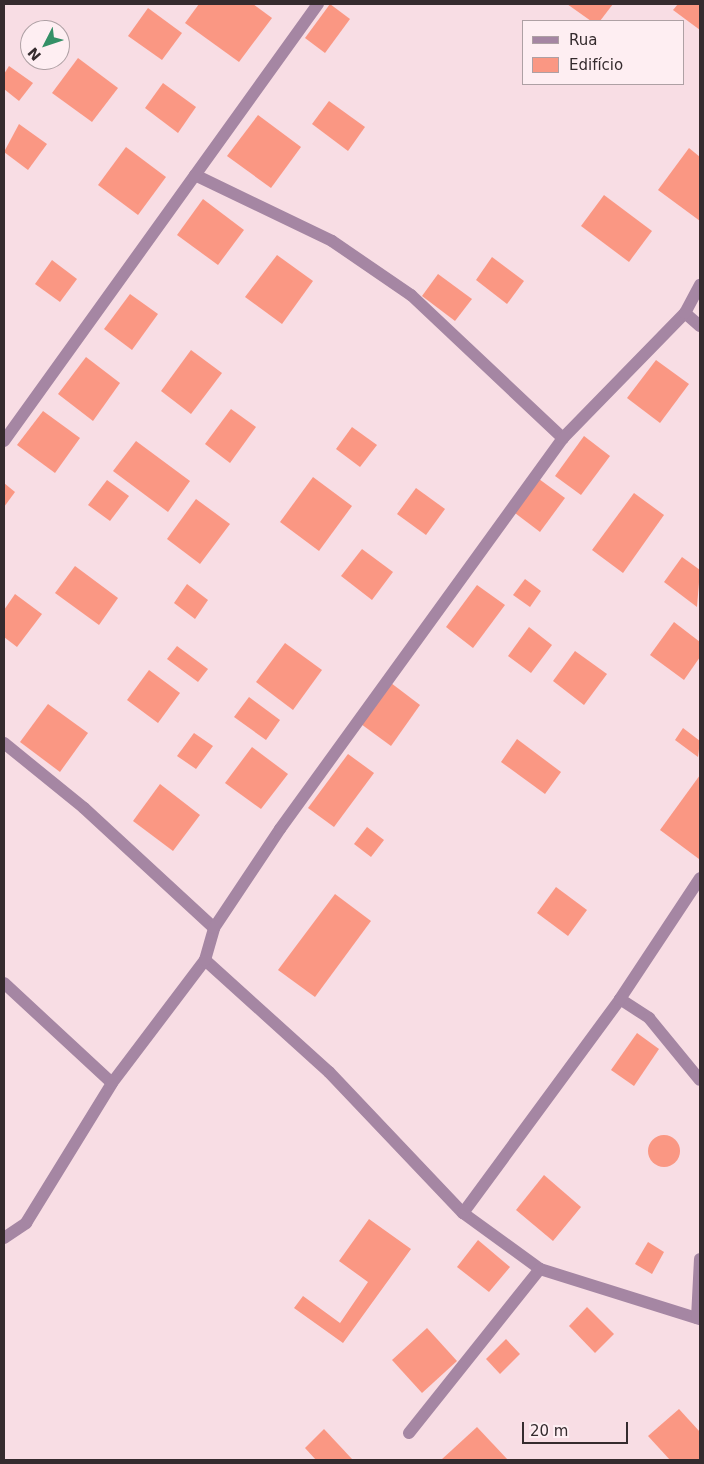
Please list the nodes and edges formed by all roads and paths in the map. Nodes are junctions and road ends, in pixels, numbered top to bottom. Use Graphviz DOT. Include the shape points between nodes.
graph roads {
  1 [pos="318,4"];
  2 [pos="195,175"];
  3 [pos="700,285"];
  4 [pos="685,313"];
  5 [pos="700,326"];
  6 [pos="562,438"];
  7 [pos="4,441"];
  8 [pos="4,742"];
  9 [pos="700,878"];
  10 [pos="214,928"];
  11 [pos="205,960"];
  12 [pos="4,982"];
  13 [pos="620,999"];
  14 [pos="700,1080"];
  15 [pos="112,1082"];
  16 [pos="463,1213"];
  17 [pos="4,1238"];
  18 [pos="700,1259"];
  19 [pos="540,1269"];
  20 [pos="699,1318"];
  21 [pos="409,1433"];
  1 -- 2 [label="street"];
  2 -- 6 [label="street" via="332,241 411,294"];
  2 -- 7 [label="street"];
  3 -- 4 [label="street"];
  4 -- 5 [label="street"];
  4 -- 6 [label="street"];
  6 -- 10 [label="street" via="280,829"];
  8 -- 10 [label="street" via="84,808"];
  9 -- 13 [label="street"];
  10 -- 11 [label="street"];
  11 -- 15 [label="street"];
  11 -- 16 [label="street" via="330,1072"];
  12 -- 15 [label="street"];
  13 -- 14 [label="street" via="649,1018"];
  13 -- 16 [label="street"];
  15 -- 17 [label="street" via="26,1223"];
  16 -- 19 [label="street"];
  18 -- 20 [label="street"];
  19 -- 20 [label="street"];
  19 -- 21 [label="street"];
}
